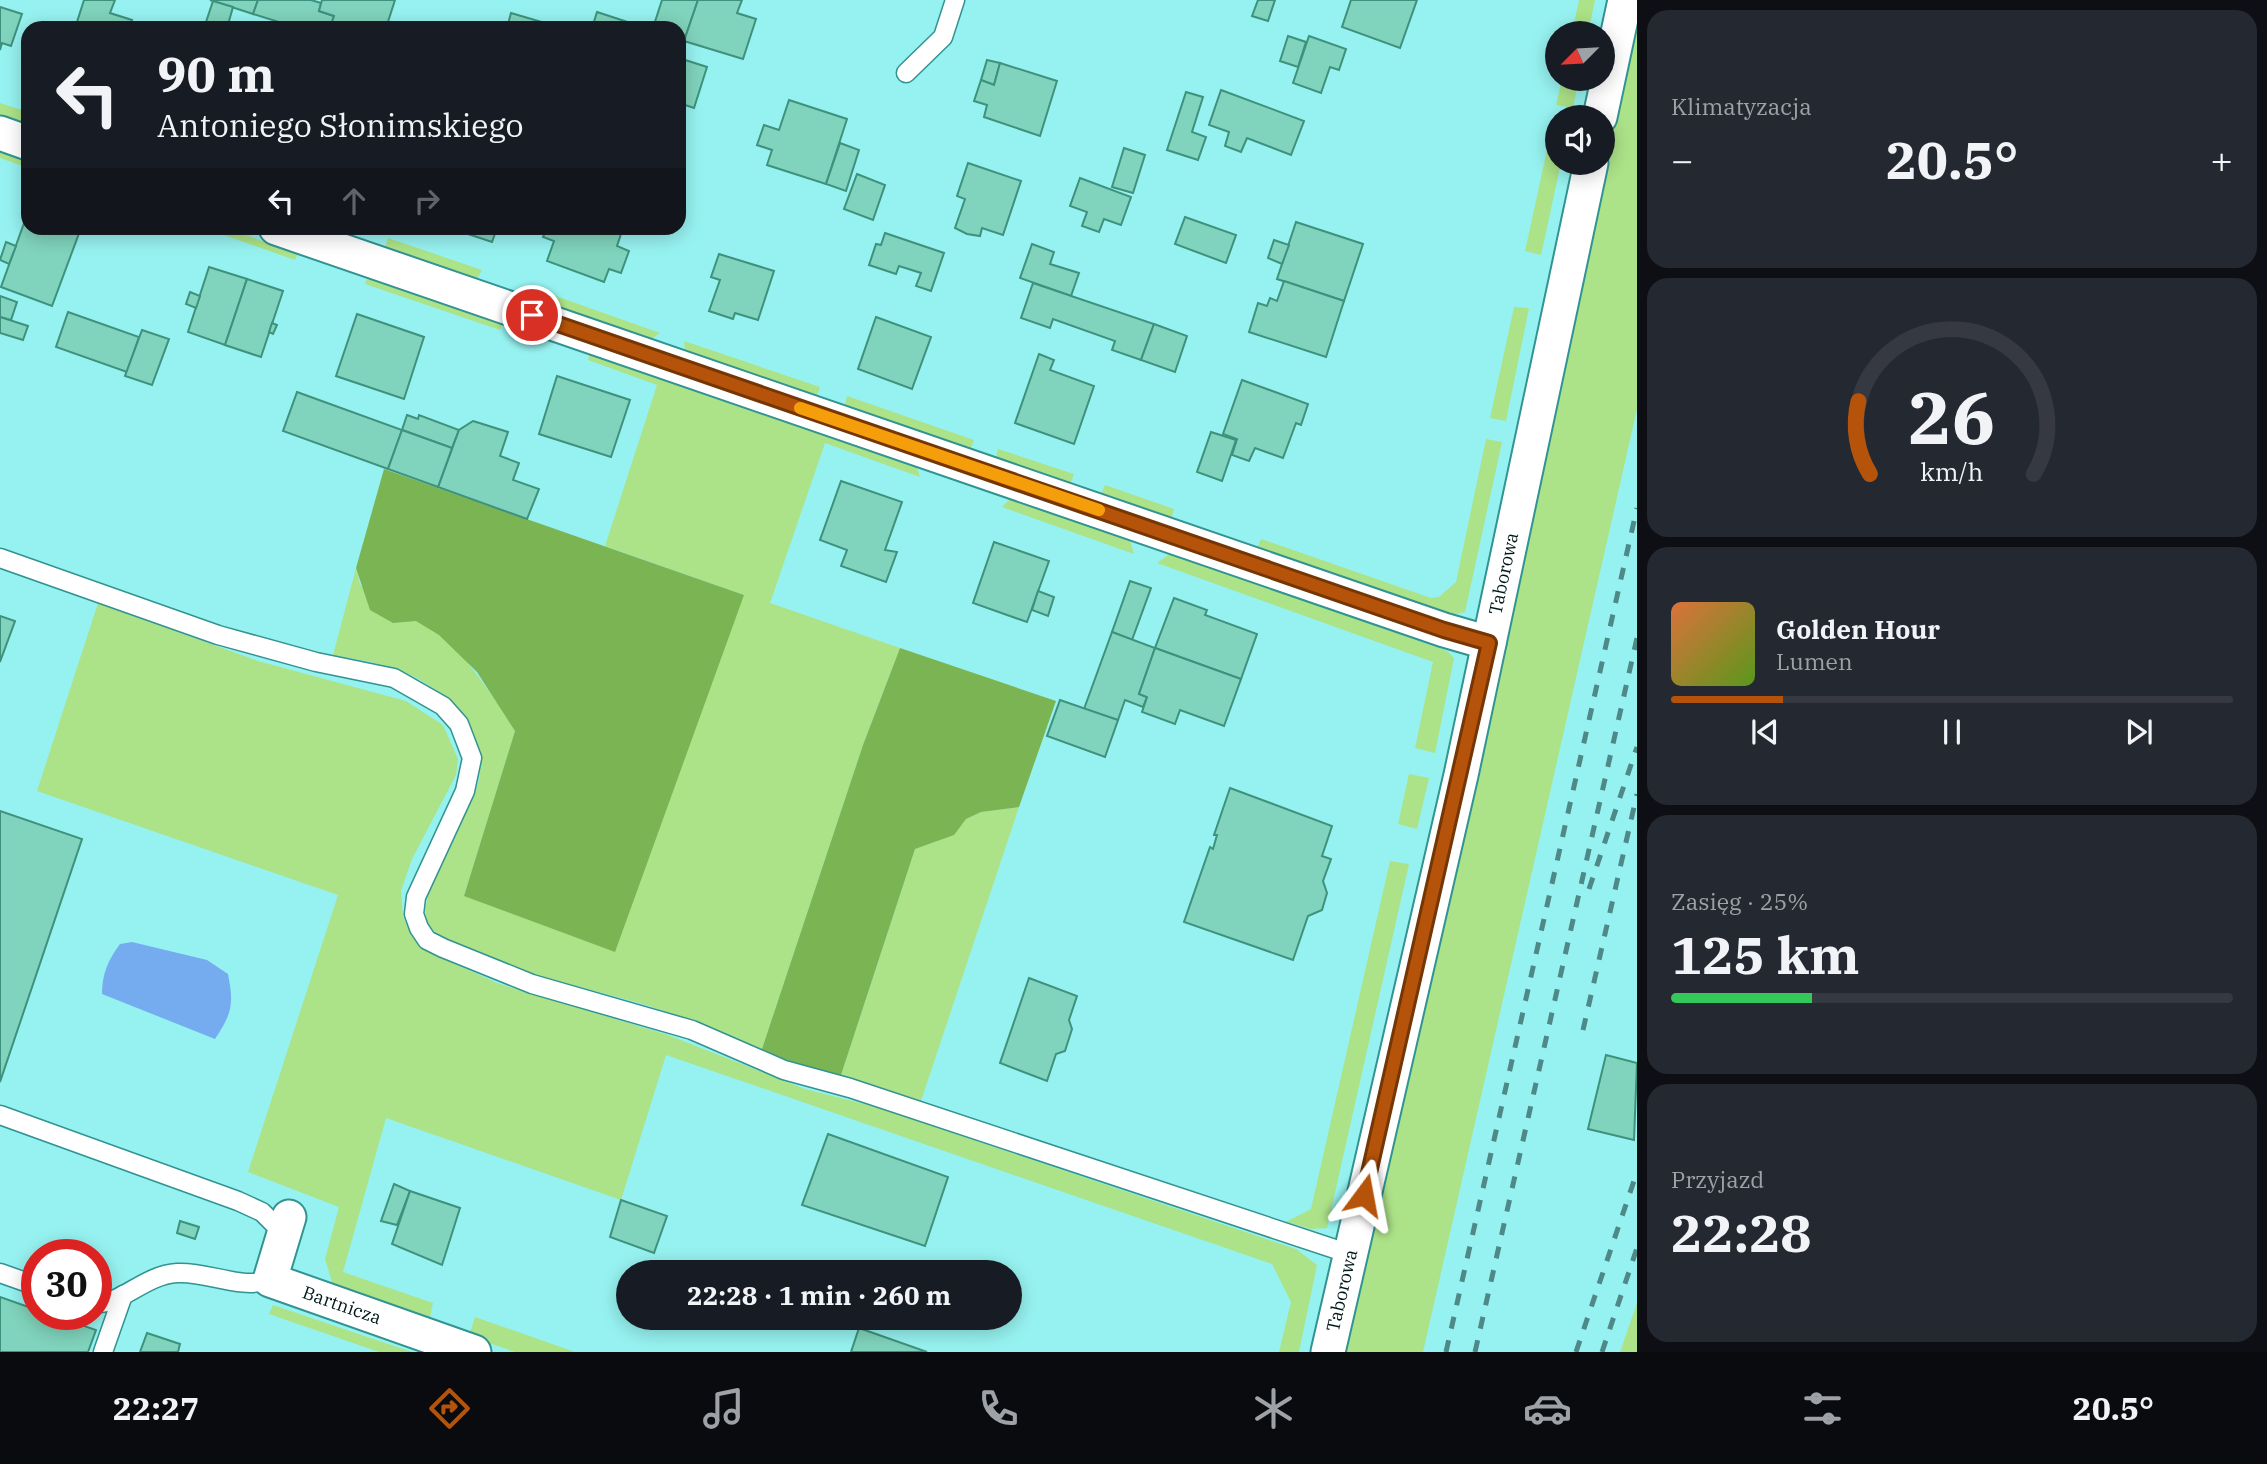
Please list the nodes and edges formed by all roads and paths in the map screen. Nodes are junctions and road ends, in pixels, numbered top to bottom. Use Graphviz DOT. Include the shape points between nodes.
graph roads {
  1 [pos="955,0"];
  2 [pos="1625,0"];
  3 [pos="906,73"];
  4 [pos="1603,105"];
  5 [pos="0,133"];
  6 [pos="21,140"];
  7 [pos="1588,175"];
  8 [pos="296,235"];
  9 [pos="0,558"];
  10 [pos="1489,643"];
  11 [pos="0,1115"];
  12 [pos="286,1226"];
  13 [pos="1350,1254"];
  14 [pos="0,1273"];
  15 [pos="21,1280"];
  16 [pos="270,1280"];
  17 [pos="123,1295"];
  18 [pos="112,1302"];
  19 [pos="103,1352"];
  20 [pos="474,1352"];
  21 [pos="1328,1352"];
  1 -- 3 [label="lane" via="943,37"];
  2 -- 4 [label="street"];
  5 -- 6 [label="street"];
  7 -- 10 [label="street, Taborowa"];
  8 -- 10 [label="street"];
  9 -- 13 [label="lane" via="218,635 394,678 443,706 459,724 472,758 465,791 416,897 414,914 419,929 435,944 532,984 692,1030 792,1073 863,1092"];
  10 -- 13 [label="street, Taborowa"];
  11 -- 12 [label="lane" via="238,1201"];
  12 -- 16 [label="street"];
  13 -- 21 [label="street, Taborowa"];
  14 -- 15 [label="lane"];
  16 -- 17 [label="lane" via="239,1283 177,1273 142,1282"];
  16 -- 20 [label="street, Bartnicza"];
  17 -- 18 [label="lane"];
  17 -- 19 [label="lane"];
}
